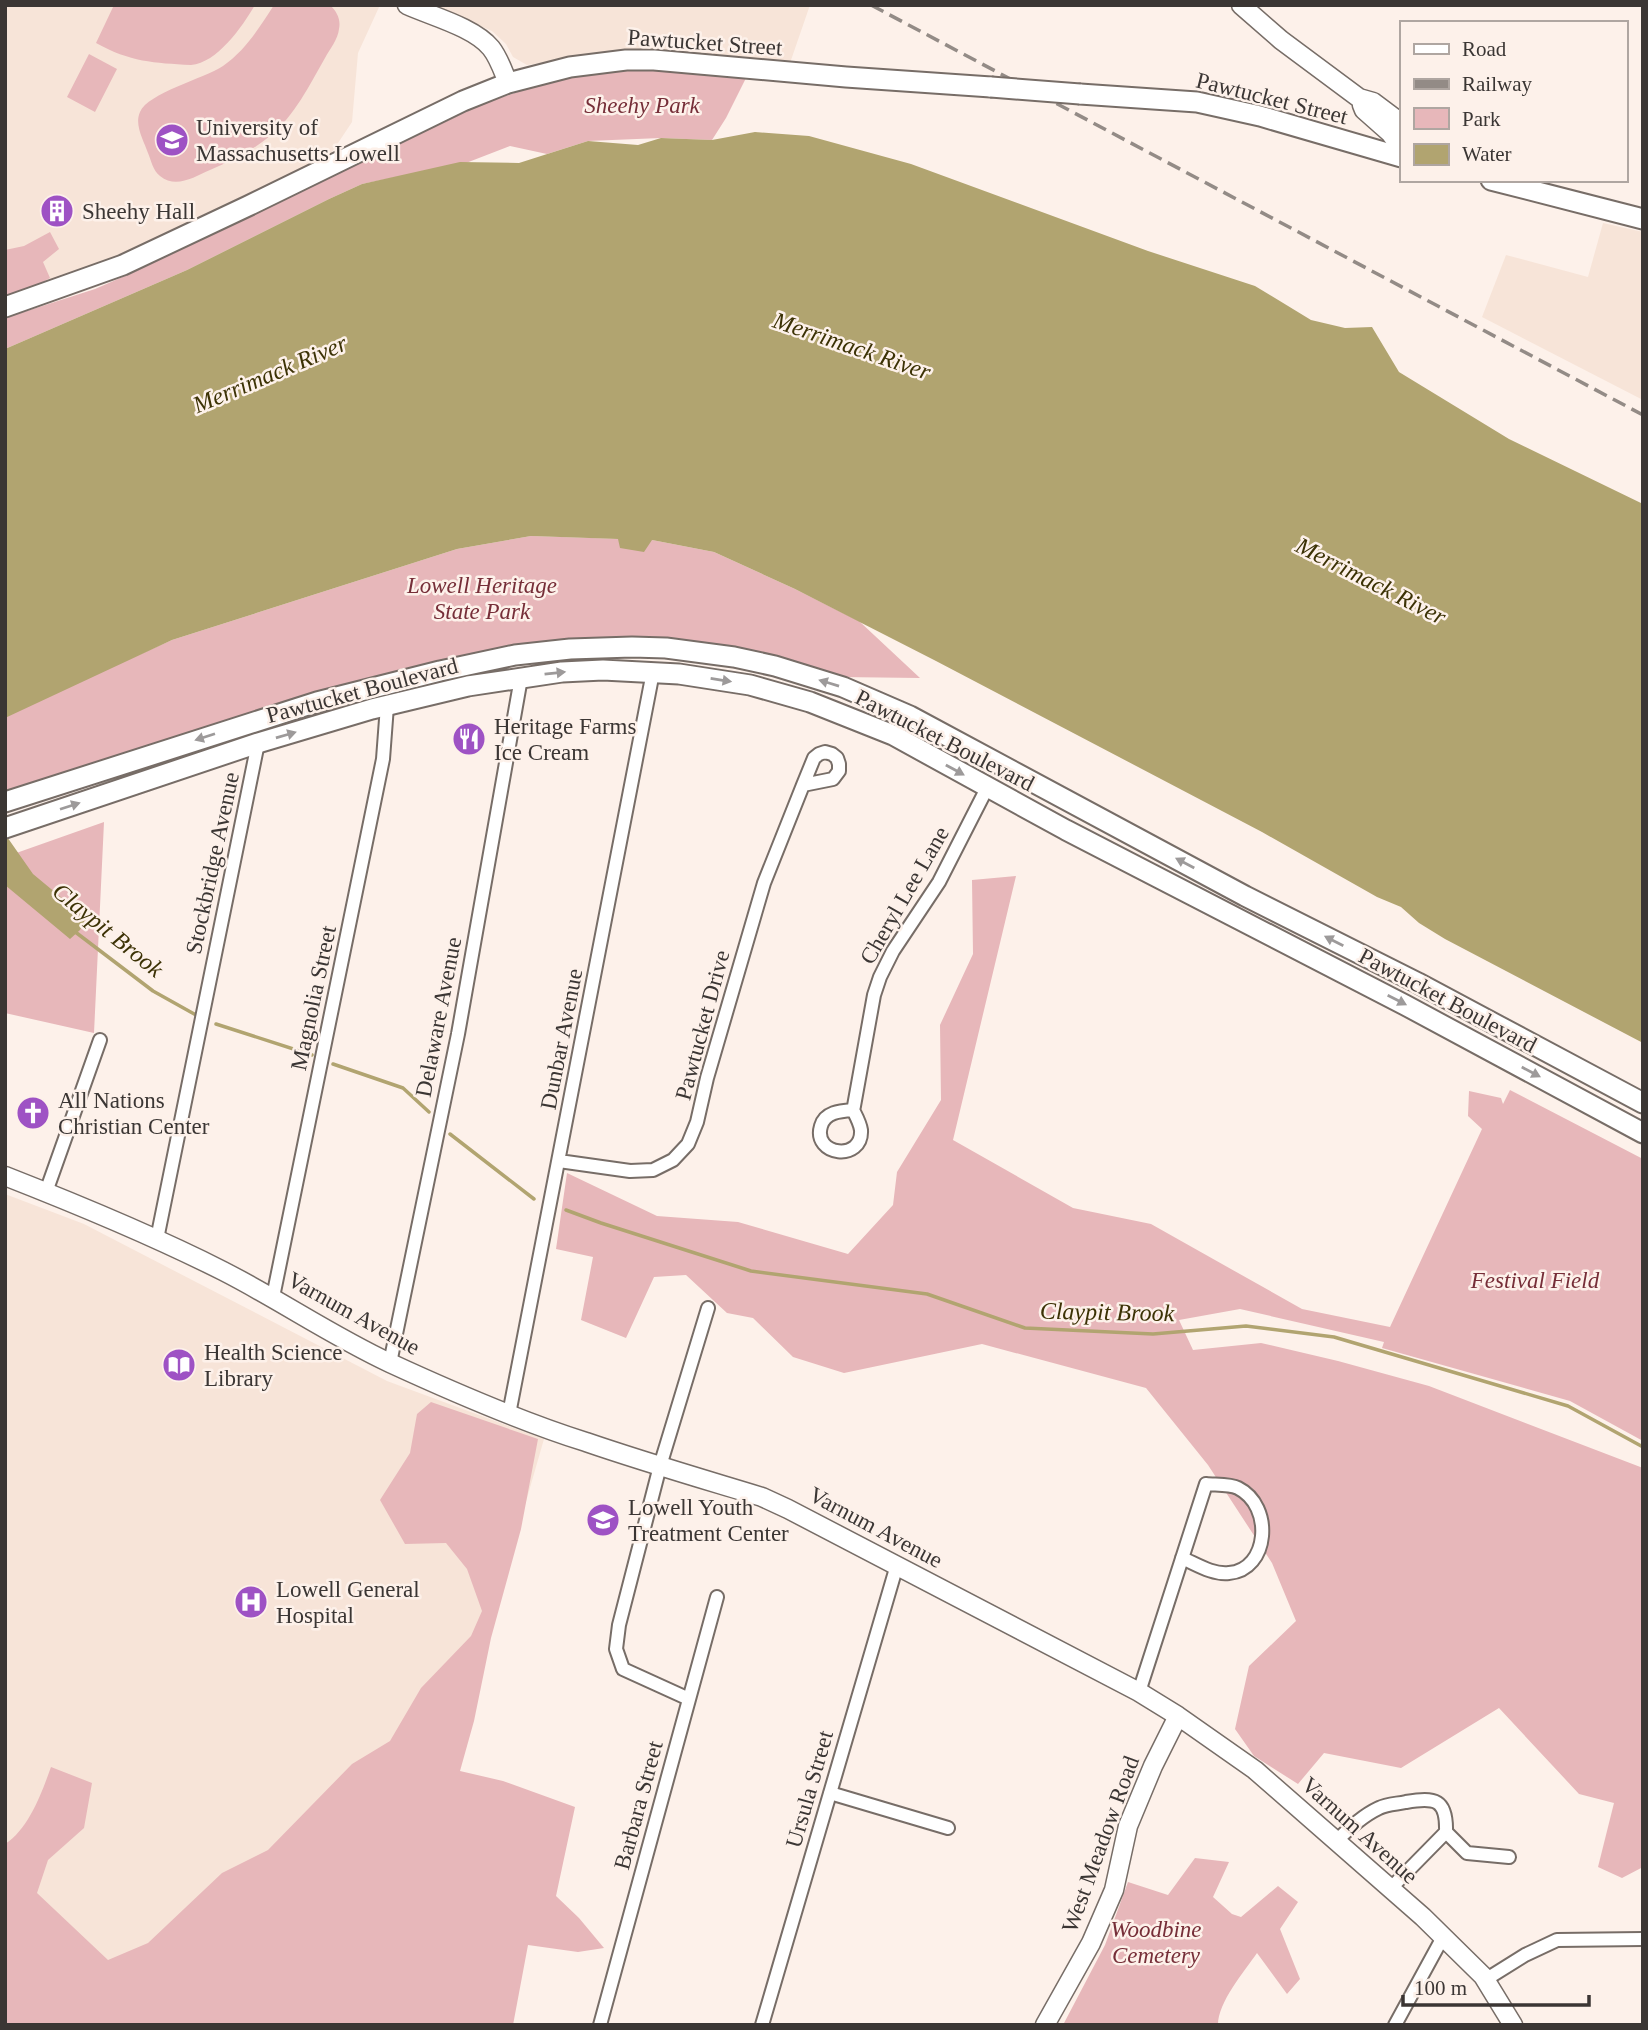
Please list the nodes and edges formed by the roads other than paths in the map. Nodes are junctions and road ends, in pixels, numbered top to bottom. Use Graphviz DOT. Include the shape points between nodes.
graph roads {
  1 [pos="407,5"];
  2 [pos="1241,5"];
  3 [pos="508,83"];
  4 [pos="1359,99"];
  5 [pos="1400,122"];
  6 [pos="1400,147"];
  7 [pos="1400,157"];
  8 [pos="1498,182"];
  9 [pos="1643,219"];
  10 [pos="5,307"];
  11 [pos="653,672"];
  12 [pos="521,678"];
  13 [pos="387,706"];
  14 [pos="258,743"];
  15 [pos="803,785"];
  16 [pos="987,788"];
  17 [pos="5,802"];
  18 [pos="5,828"];
  19 [pos="100,1040"];
  20 [pos="1643,1103"];
  21 [pos="853,1110"];
  22 [pos="1643,1133"];
  23 [pos="559,1161"];
  24 [pos="5,1176"];
  25 [pos="46,1192"];
  26 [pos="157,1239"];
  27 [pos="273,1297"];
  28 [pos="708,1308"];
  29 [pos="390,1363"];
  30 [pos="509,1414"];
  31 [pos="660,1466"];
  32 [pos="1182,1558"];
  33 [pos="897,1565"];
  34 [pos="717,1597"];
  35 [pos="1139,1692"];
  36 [pos="689,1699"];
  37 [pos="1178,1716"];
  38 [pos="830,1793"];
  39 [pos="948,1828"];
  40 [pos="1446,1832"];
  41 [pos="1336,1842"];
  42 [pos="1509,1857"];
  43 [pos="1391,1889"];
  44 [pos="1443,1937"];
  45 [pos="1643,1939"];
  46 [pos="1485,1980"];
  47 [pos="600,2025"];
  48 [pos="762,2025"];
  49 [pos="1045,2025"];
  50 [pos="1395,2025"];
  51 [pos="1513,2025"];
  1 -- 3 [label="main road" via="485,42"];
  2 -- 4 [label="main road"];
  3 -- 7 [label="main road, Pawtucket Street, bridge" via="570,67 654,60 1197,102"];
  3 -- 10 [label="main road, Pawtucket Street" via="123,265"];
  4 -- 5 [label="main road" via="1373,102"];
  4 -- 6 [label="main road"];
  8 -- 9 [label="main road"];
  12 -- 11 [label="main road, Pawtucket Boulevard, one-way" via="603,670"];
  11 -- 16 [label="main road, Pawtucket Boulevard, one-way" via="750,685 810,702 893,735"];
  11 -- 23 [label="street, Dunbar Avenue"];
  12 -- 13 [label="main road, Pawtucket Boulevard"];
  12 -- 29 [label="street, Delaware Avenue" via="458,1034"];
  14 -- 13 [label="main road, Pawtucket Boulevard, one-way"];
  13 -- 27 [label="street, Magnolia Street" via="383,759"];
  18 -- 14 [label="main road, Pawtucket Boulevard, one-way"];
  14 -- 26 [label="street, Stockbridge Avenue"];
  15 -- 23 [label="street, Pawtucket Drive" via="757,906 688,1144 673,1160 653,1170"];
  16 -- 21 [label="street, Cheryl Lee Lane" via="939,882 880,977"];
  16 -- 22 [label="main road, Pawtucket Boulevard, one-way"];
  20 -- 17 [label="main road, Pawtucket Boulevard, one-way" via="910,716 843,687 734,657 632,647 515,655 317,702"];
  19 -- 25 [label="street"];
  23 -- 30 [label="street, Dunbar Avenue"];
  24 -- 25 [label="main road, Varnum Avenue"];
  25 -- 26 [label="main road, Varnum Avenue"];
  26 -- 27 [label="main road, Varnum Avenue"];
  27 -- 29 [label="main road, Varnum Avenue"];
  28 -- 31 [label="street"];
  29 -- 30 [label="main road, Varnum Avenue"];
  30 -- 31 [label="main road, Varnum Avenue"];
  31 -- 33 [label="main road, Varnum Avenue" via="762,1497"];
  31 -- 36 [label="street" via="616,1649 623,1669"];
  32 -- 32 [label="street" via="1206,1484 1238,1488 1260,1510 1259,1551 1240,1570 1227,1574"];
  32 -- 35 [label="street"];
  33 -- 35 [label="main road, Varnum Avenue"];
  33 -- 38 [label="street, Ursula Street"];
  34 -- 36 [label="street, Barbara Street"];
  35 -- 37 [label="main road, Varnum Avenue"];
  36 -- 47 [label="street, Barbara Street"];
  37 -- 41 [label="main road, Varnum Avenue" via="1255,1770"];
  37 -- 49 [label="main road, West Meadow Road" via="1128,1826 1114,1890 1091,1943"];
  38 -- 39 [label="street"];
  38 -- 48 [label="street, Ursula Street"];
  40 -- 41 [label="street" via="1442,1806 1426,1799 1382,1806"];
  40 -- 42 [label="street" via="1467,1853"];
  40 -- 43 [label="street"];
  41 -- 43 [label="main road, Varnum Avenue"];
  43 -- 44 [label="main road, Varnum Avenue"];
  44 -- 46 [label="main road, Varnum Avenue"];
  44 -- 50 [label="street"];
  45 -- 46 [label="street" via="1557,1940"];
  46 -- 51 [label="main road, Varnum Avenue"];
}
